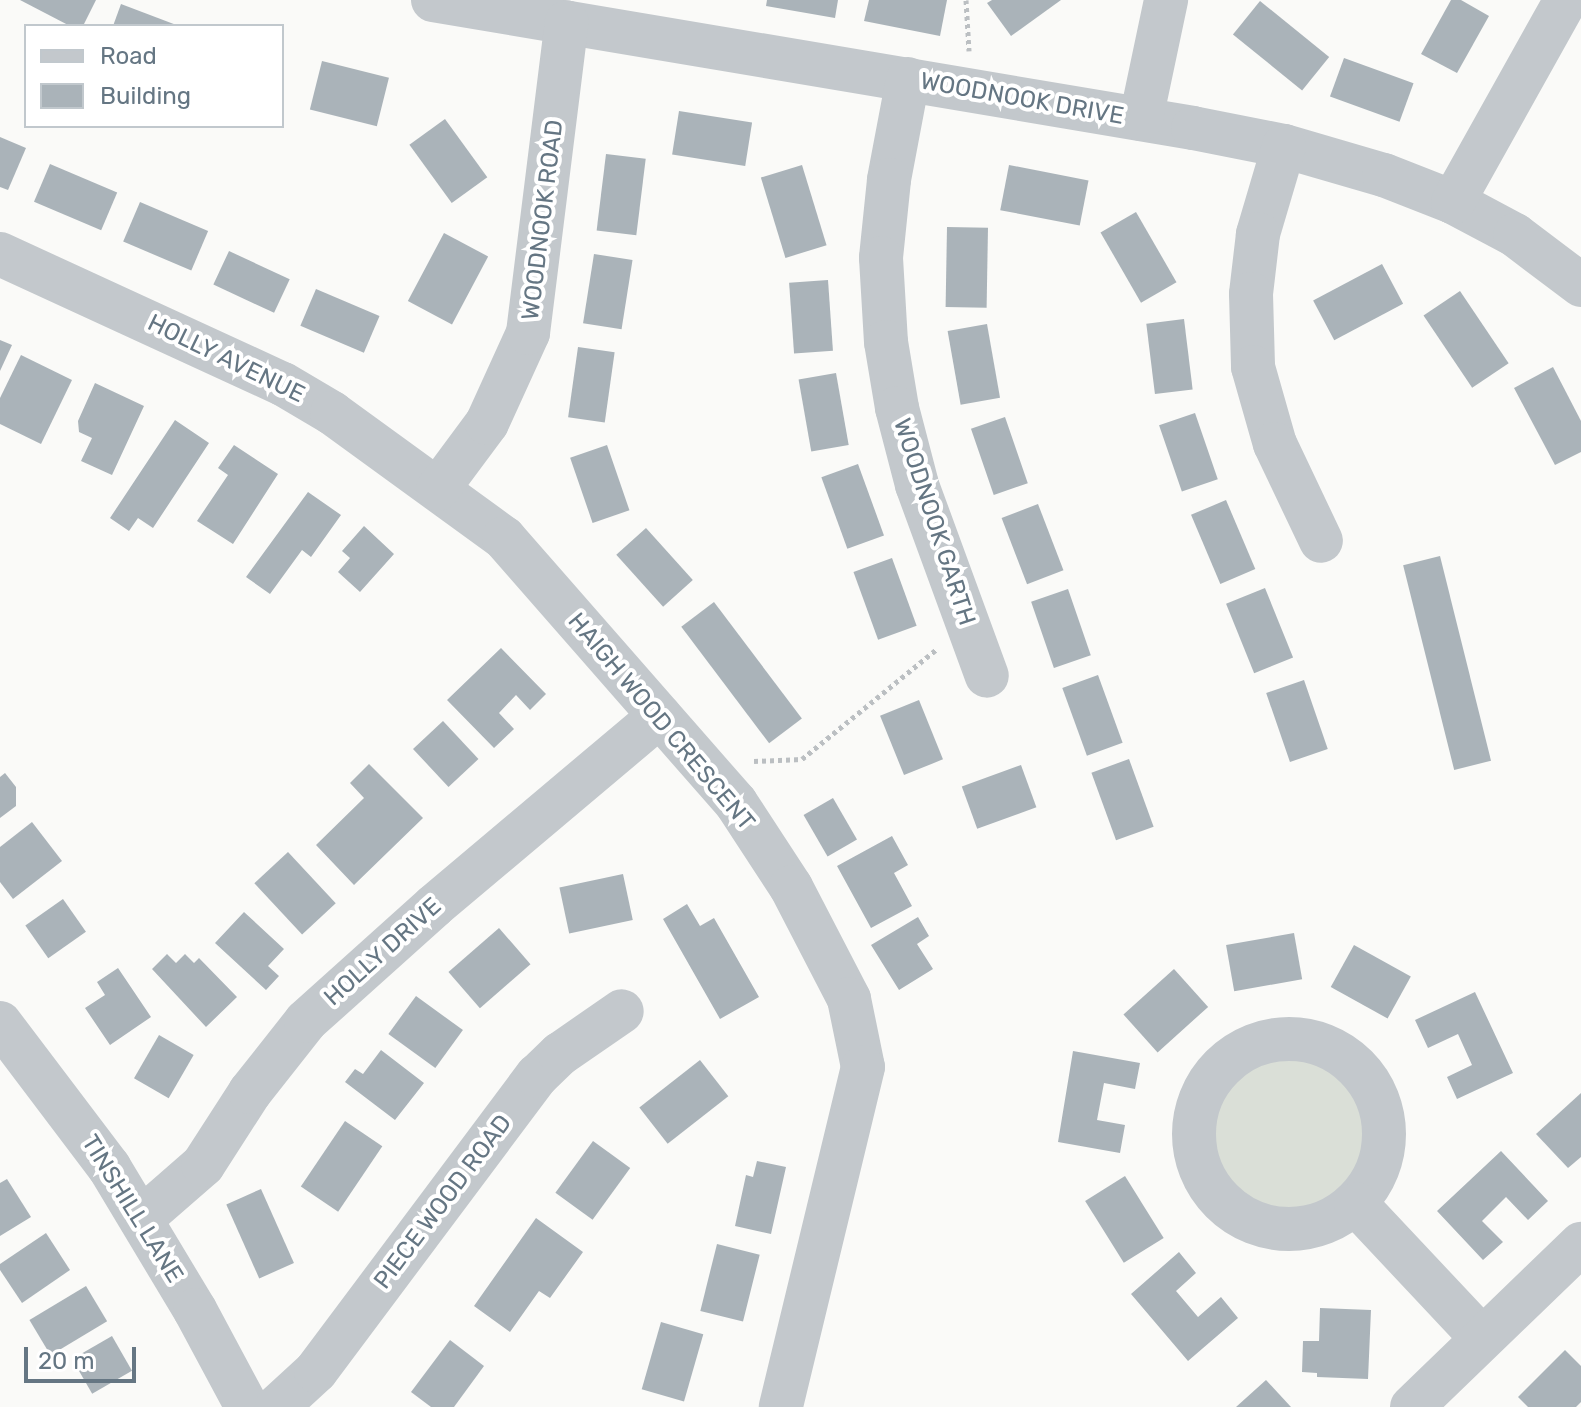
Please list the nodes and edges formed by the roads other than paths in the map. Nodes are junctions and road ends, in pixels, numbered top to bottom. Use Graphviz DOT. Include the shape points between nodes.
graph roads {
  1 [pos="433,0"];
  2 [pos="1166,0"];
  3 [pos="1566,0"];
  4 [pos="567,22"];
  5 [pos="908,79"];
  6 [pos="1141,119"];
  7 [pos="1284,146"];
  8 [pos="1453,202"];
  9 [pos="0,254"];
  10 [pos="1581,285"];
  11 [pos="438,489"];
  12 [pos="1321,541"];
  13 [pos="987,676"];
  14 [pos="660,716"];
  15 [pos="622,1011"];
  16 [pos="0,1023"];
  17 [pos="1356,1204"];
  18 [pos="141,1219"];
  19 [pos="1581,1244"];
  20 [pos="1482,1338"];
  21 [pos="247,1407"];
  22 [pos="277,1407"];
  23 [pos="781,1407"];
  24 [pos="1412,1407"];
  1 -- 4 [label="street, WOODNOOK DRIVE"];
  2 -- 6 [label="street"];
  3 -- 8 [label="street"];
  4 -- 5 [label="street, WOODNOOK DRIVE"];
  4 -- 11 [label="street, WOODNOOK ROAD" via="528,333 487,423"];
  5 -- 6 [label="street, WOODNOOK DRIVE"];
  5 -- 13 [label="street, WOODNOOK GARTH" via="881,258 886,342 917,485"];
  6 -- 7 [label="street, WOODNOOK DRIVE"];
  7 -- 8 [label="street, WOODNOOK DRIVE"];
  7 -- 12 [label="street" via="1258,234 1251,294 1253,367 1275,444"];
  8 -- 10 [label="street, WOODNOOK DRIVE" via="1515,235"];
  9 -- 11 [label="street, HOLLY AVENUE" via="283,384"];
  11 -- 14 [label="street, HAIGH WOOD CRESCENT" via="504,538"];
  14 -- 18 [label="street, HOLLY DRIVE" via="306,1021 250,1092 203,1165"];
  14 -- 23 [label="street, HAIGH WOOD CRESCENT" via="736,803 791,887 849,999 863,1067"];
  15 -- 22 [label="street, PIECE WOOD ROAD" via="537,1076 316,1371"];
  16 -- 18 [label="street, TINSHILL LANE" via="109,1167"];
  17 -- 17 [label="street" via="1321,1225 1282,1231 1243,1220 1212,1194 1195,1158 1193,1117 1209,1080 1238,1052 1275,1038 1316,1041 1351,1060 1376,1092 1385,1131 1378,1171"];
  17 -- 20 [label="street"];
  18 -- 21 [label="street, TINSHILL LANE"];
  19 -- 20 [label="street"];
  20 -- 24 [label="street"];
}
